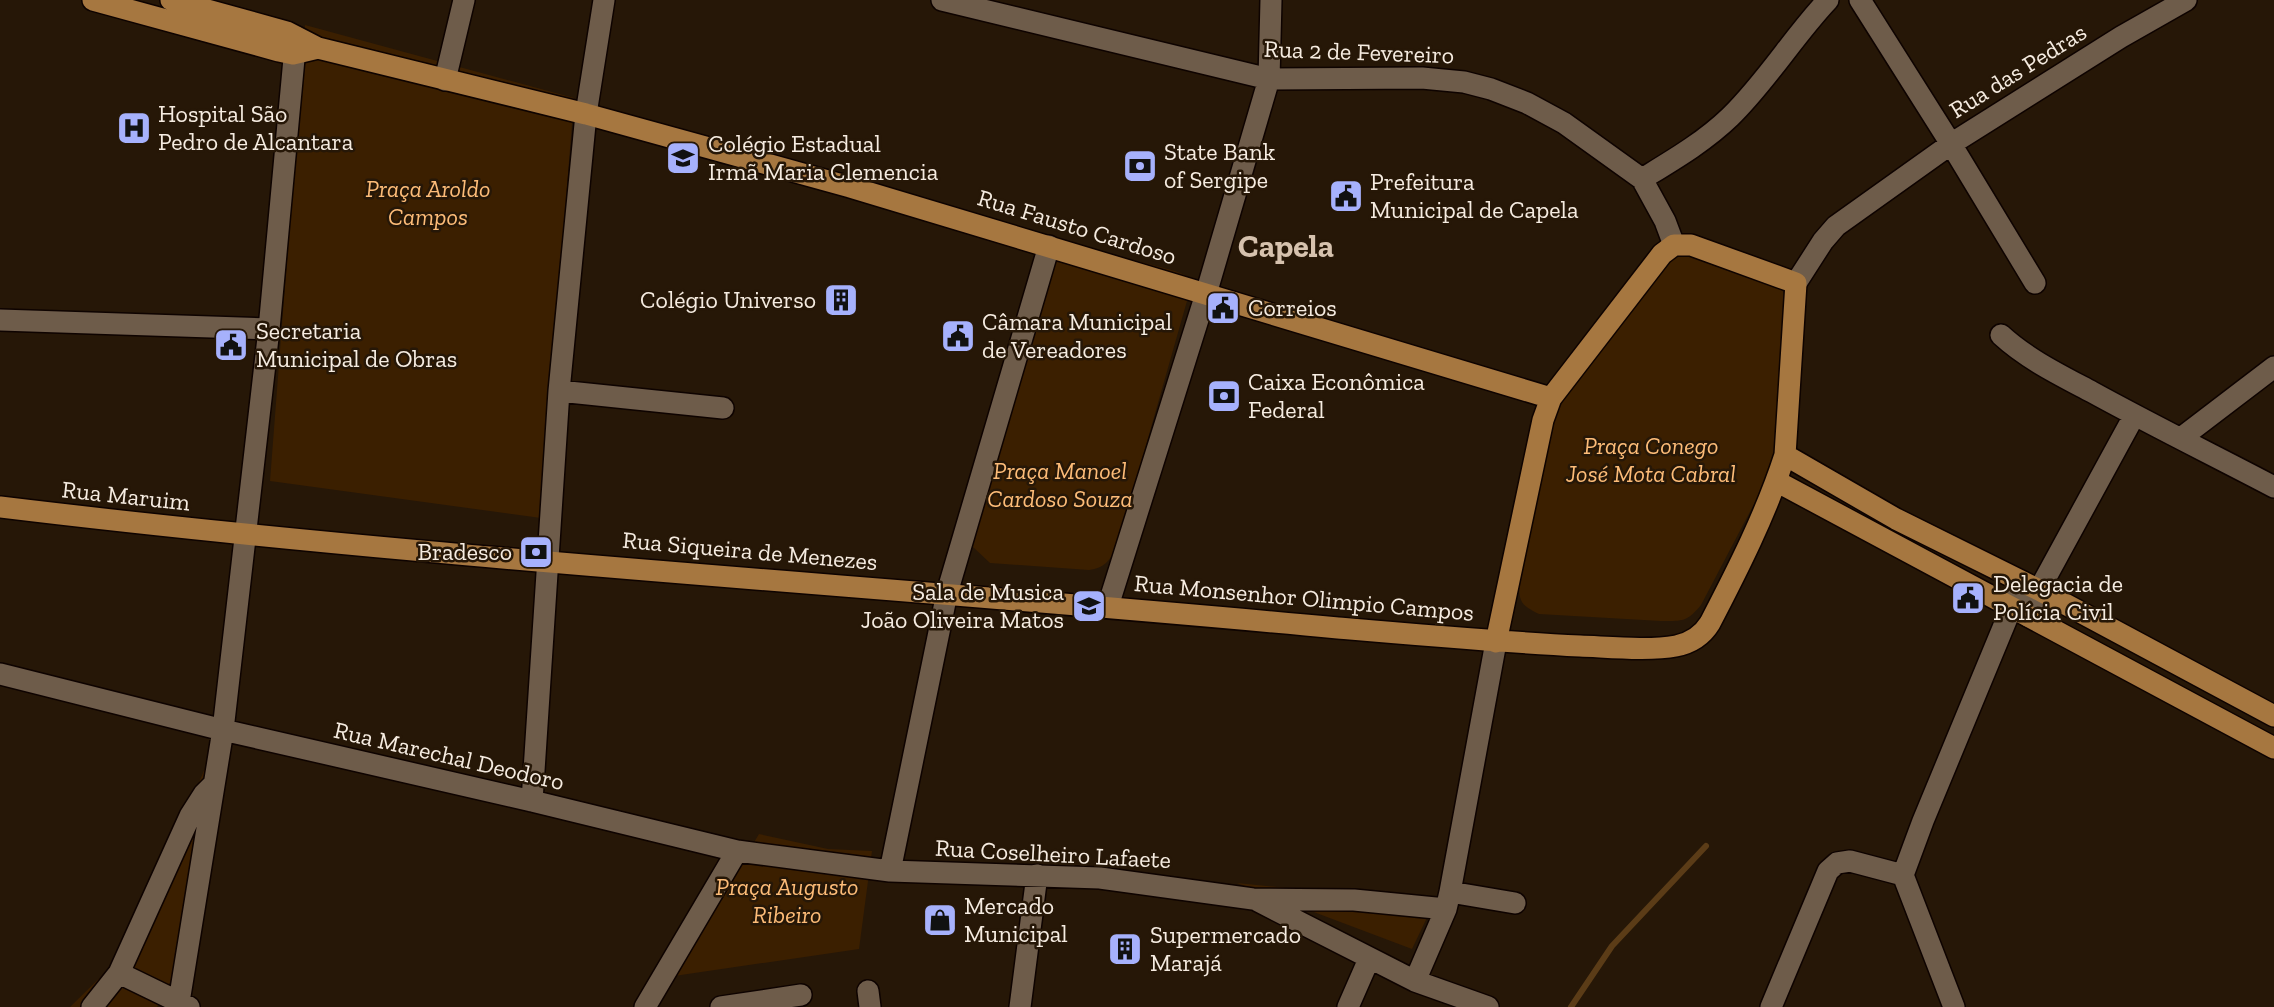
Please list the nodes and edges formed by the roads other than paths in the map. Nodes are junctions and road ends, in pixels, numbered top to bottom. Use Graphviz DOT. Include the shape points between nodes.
graph roads {
  1 [pos="93,0"];
  2 [pos="171,0"];
  3 [pos="464,0"];
  4 [pos="604,0"];
  5 [pos="942,0"];
  6 [pos="1271,0"];
  7 [pos="1860,0"];
  8 [pos="2186,0"];
  9 [pos="979,4"];
  10 [pos="1817,5"];
  11 [pos="294,44"];
  12 [pos="1269,79"];
  13 [pos="445,80"];
  14 [pos="586,114"];
  15 [pos="1951,144"];
  16 [pos="1642,179"];
  17 [pos="1674,245"];
  18 [pos="1049,246"];
  19 [pos="1796,283"];
  20 [pos="2035,283"];
  21 [pos="1206,294"];
  22 [pos="0,320"];
  23 [pos="269,329"];
  24 [pos="2001,335"];
  25 [pos="2274,367"];
  26 [pos="559,391"];
  27 [pos="1551,398"];
  28 [pos="723,408"];
  29 [pos="2134,416"];
  30 [pos="2181,438"];
  31 [pos="1785,455"];
  32 [pos="1776,481"];
  33 [pos="2274,487"];
  34 [pos="0,507"];
  35 [pos="246,535"];
  36 [pos="549,561"];
  37 [pos="2031,586"];
  38 [pos="947,593"];
  39 [pos="1108,606"];
  40 [pos="2019,612"];
  41 [pos="1496,642"];
  42 [pos="0,674"];
  43 [pos="2274,716"];
  44 [pos="223,730"];
  45 [pos="2274,748"];
  46 [pos="214,783"];
  47 [pos="531,801"];
  48 [pos="737,851"];
  49 [pos="890,872"];
  50 [pos="1037,875"];
  51 [pos="1903,876"];
  52 [pos="1253,899"];
  53 [pos="1448,901"];
  54 [pos="1515,903"];
  55 [pos="1369,959"];
  56 [pos="119,973"];
  57 [pos="1415,981"];
  58 [pos="801,995"];
  59 [pos="182,1005"];
  60 [pos="92,1007"];
  61 [pos="645,1007"];
  62 [pos="721,1007"];
  63 [pos="1020,1007"];
  64 [pos="1349,1007"];
  65 [pos="1488,1007"];
  66 [pos="1771,1007"];
  67 [pos="1954,1007"];
  1 -- 11 [label="main road"];
  2 -- 11 [label="main road"];
  3 -- 13 [label="street"];
  4 -- 14 [label="street"];
  5 -- 9 [label="street, Rua 2 de Fevereiro"];
  6 -- 12 [label="street"];
  7 -- 15 [label="street"];
  8 -- 15 [label="street, Rua das Pedras"];
  9 -- 12 [label="street, Rua 2 de Fevereiro"];
  10 -- 16 [label="street" via="1776,65 1730,117 1700,144"];
  11 -- 13 [label="main road"];
  11 -- 23 [label="street"];
  12 -- 16 [label="street, Rua 2 de Fevereiro" via="1422,78 1492,89 1564,123"];
  12 -- 21 [label="street"];
  13 -- 14 [label="main road"];
  14 -- 18 [label="main road, Rua Fausto Cardoso"];
  14 -- 26 [label="street"];
  15 -- 19 [label="street, Rua das Pedras" via="1836,226"];
  15 -- 20 [label="street"];
  16 -- 17 [label="street, Rua 2 de Fevereiro"];
  17 -- 19 [label="main road" via="1691,245"];
  17 -- 27 [label="main road" via="1662,254"];
  18 -- 21 [label="main road, Rua Fausto Cardoso"];
  18 -- 38 [label="street"];
  19 -- 31 [label="main road"];
  21 -- 27 [label="main road, Rua Fausto Cardoso"];
  21 -- 39 [label="street"];
  22 -- 23 [label="street"];
  23 -- 35 [label="street"];
  24 -- 29 [label="street" via="2047,368"];
  25 -- 30 [label="street"];
  26 -- 28 [label="street"];
  26 -- 36 [label="street"];
  27 -- 41 [label="main road"];
  29 -- 30 [label="street"];
  29 -- 37 [label="street"];
  30 -- 33 [label="street"];
  31 -- 32 [label="main road"];
  31 -- 37 [label="main road" via="1896,519"];
  32 -- 40 [label="main road"];
  32 -- 41 [label="main road" via="1710,623 1693,640 1665,647"];
  34 -- 35 [label="main road, Rua Maruim"];
  35 -- 36 [label="main road"];
  35 -- 44 [label="street"];
  36 -- 38 [label="main road, Rua Siqueira de Menezes"];
  36 -- 47 [label="street"];
  37 -- 40 [label="street"];
  37 -- 43 [label="main road"];
  38 -- 39 [label="main road"];
  38 -- 49 [label="street"];
  39 -- 41 [label="main road, Rua Monsenhor Olimpio Campos"];
  40 -- 45 [label="main road"];
  40 -- 51 [label="street"];
  41 -- 53 [label="street"];
  42 -- 44 [label="street, Rua Marechal Deodoro"];
  44 -- 46 [label="street"];
  44 -- 47 [label="street, Rua Marechal Deodoro"];
  46 -- 56 [label="street" via="190,816"];
  46 -- 59 [label="street"];
  47 -- 48 [label="street, Rua Marechal Deodoro"];
  48 -- 49 [label="street, Rua Marechal Deodoro"];
  48 -- 61 [label="street"];
  49 -- 50 [label="street, Rua Coselheiro Lafaete"];
  50 -- 52 [label="street, Rua Coselheiro Lafaete" via="1100,878"];
  50 -- 63 [label="street"];
  51 -- 66 [label="street" via="1850,861 1837,863 1828,871"];
  51 -- 67 [label="street"];
  52 -- 53 [label="street"];
  52 -- 55 [label="street"];
  53 -- 54 [label="street"];
  53 -- 57 [label="street"];
  55 -- 57 [label="street"];
  55 -- 64 [label="street"];
  56 -- 59 [label="street"];
  56 -- 60 [label="street"];
  57 -- 65 [label="street"];
  58 -- 62 [label="street"];
}
